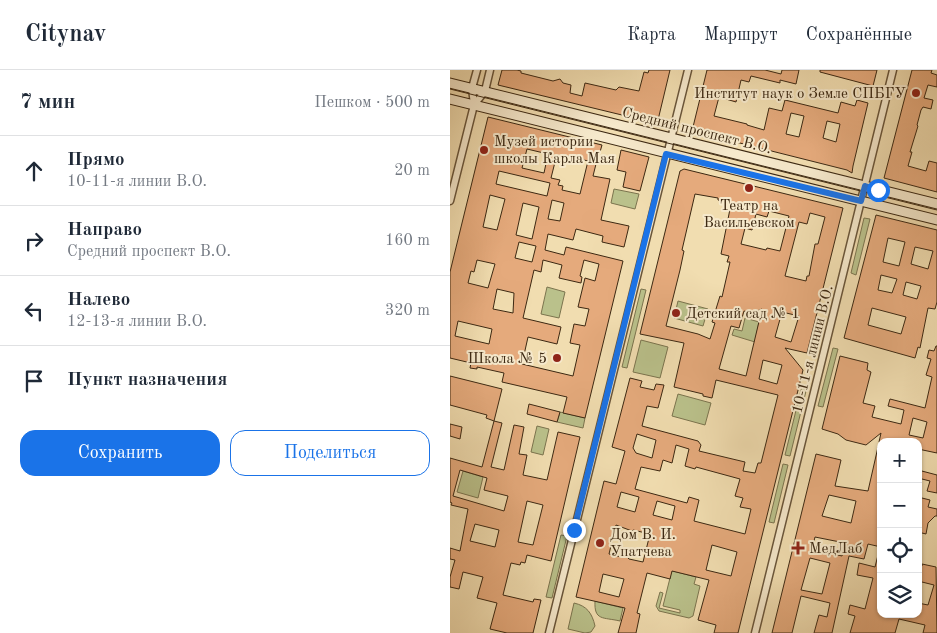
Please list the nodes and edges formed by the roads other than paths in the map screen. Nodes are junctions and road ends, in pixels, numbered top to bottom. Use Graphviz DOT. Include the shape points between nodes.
graph roads {
  1 [pos="477,70"];
  2 [pos="490,70"];
  3 [pos="688,70"];
  4 [pos="893,70"];
  5 [pos="450,83"];
  6 [pos="472,88"];
  7 [pos="484,91"];
  8 [pos="450,99"];
  9 [pos="474,105"];
  10 [pos="670,137"];
  11 [pos="666,154"];
  12 [pos="865,186"];
  13 [pos="450,201"];
  14 [pos="861,201"];
  15 [pos="937,204"];
  16 [pos="937,220"];
  17 [pos="549,633"];
  18 [pos="755,633"];
  1 -- 6 [label="street"];
  2 -- 7 [label="street"];
  3 -- 10 [label="street"];
  4 -- 12 [label="street, 10-11-я линии В.О."];
  5 -- 6 [label="main road, Средний проспект В.О."];
  6 -- 7 [label="main road, Средний проспект В.О."];
  6 -- 9 [label="street"];
  7 -- 9 [label="street"];
  7 -- 10 [label="main road, Средний проспект В.О."];
  8 -- 9 [label="main road, Средний проспект В.О."];
  9 -- 11 [label="main road, Средний проспект В.О."];
  9 -- 13 [label="street"];
  10 -- 11 [label="street"];
  10 -- 12 [label="main road, Средний проспект В.О."];
  11 -- 14 [label="main road, Средний проспект В.О."];
  11 -- 17 [label="street"];
  12 -- 14 [label="street, 10-11-я линии В.О."];
  12 -- 15 [label="main road, Средний проспект В.О."];
  14 -- 16 [label="main road, Средний проспект В.О."];
  14 -- 18 [label="street, 10-11-я линии В.О."];
}
